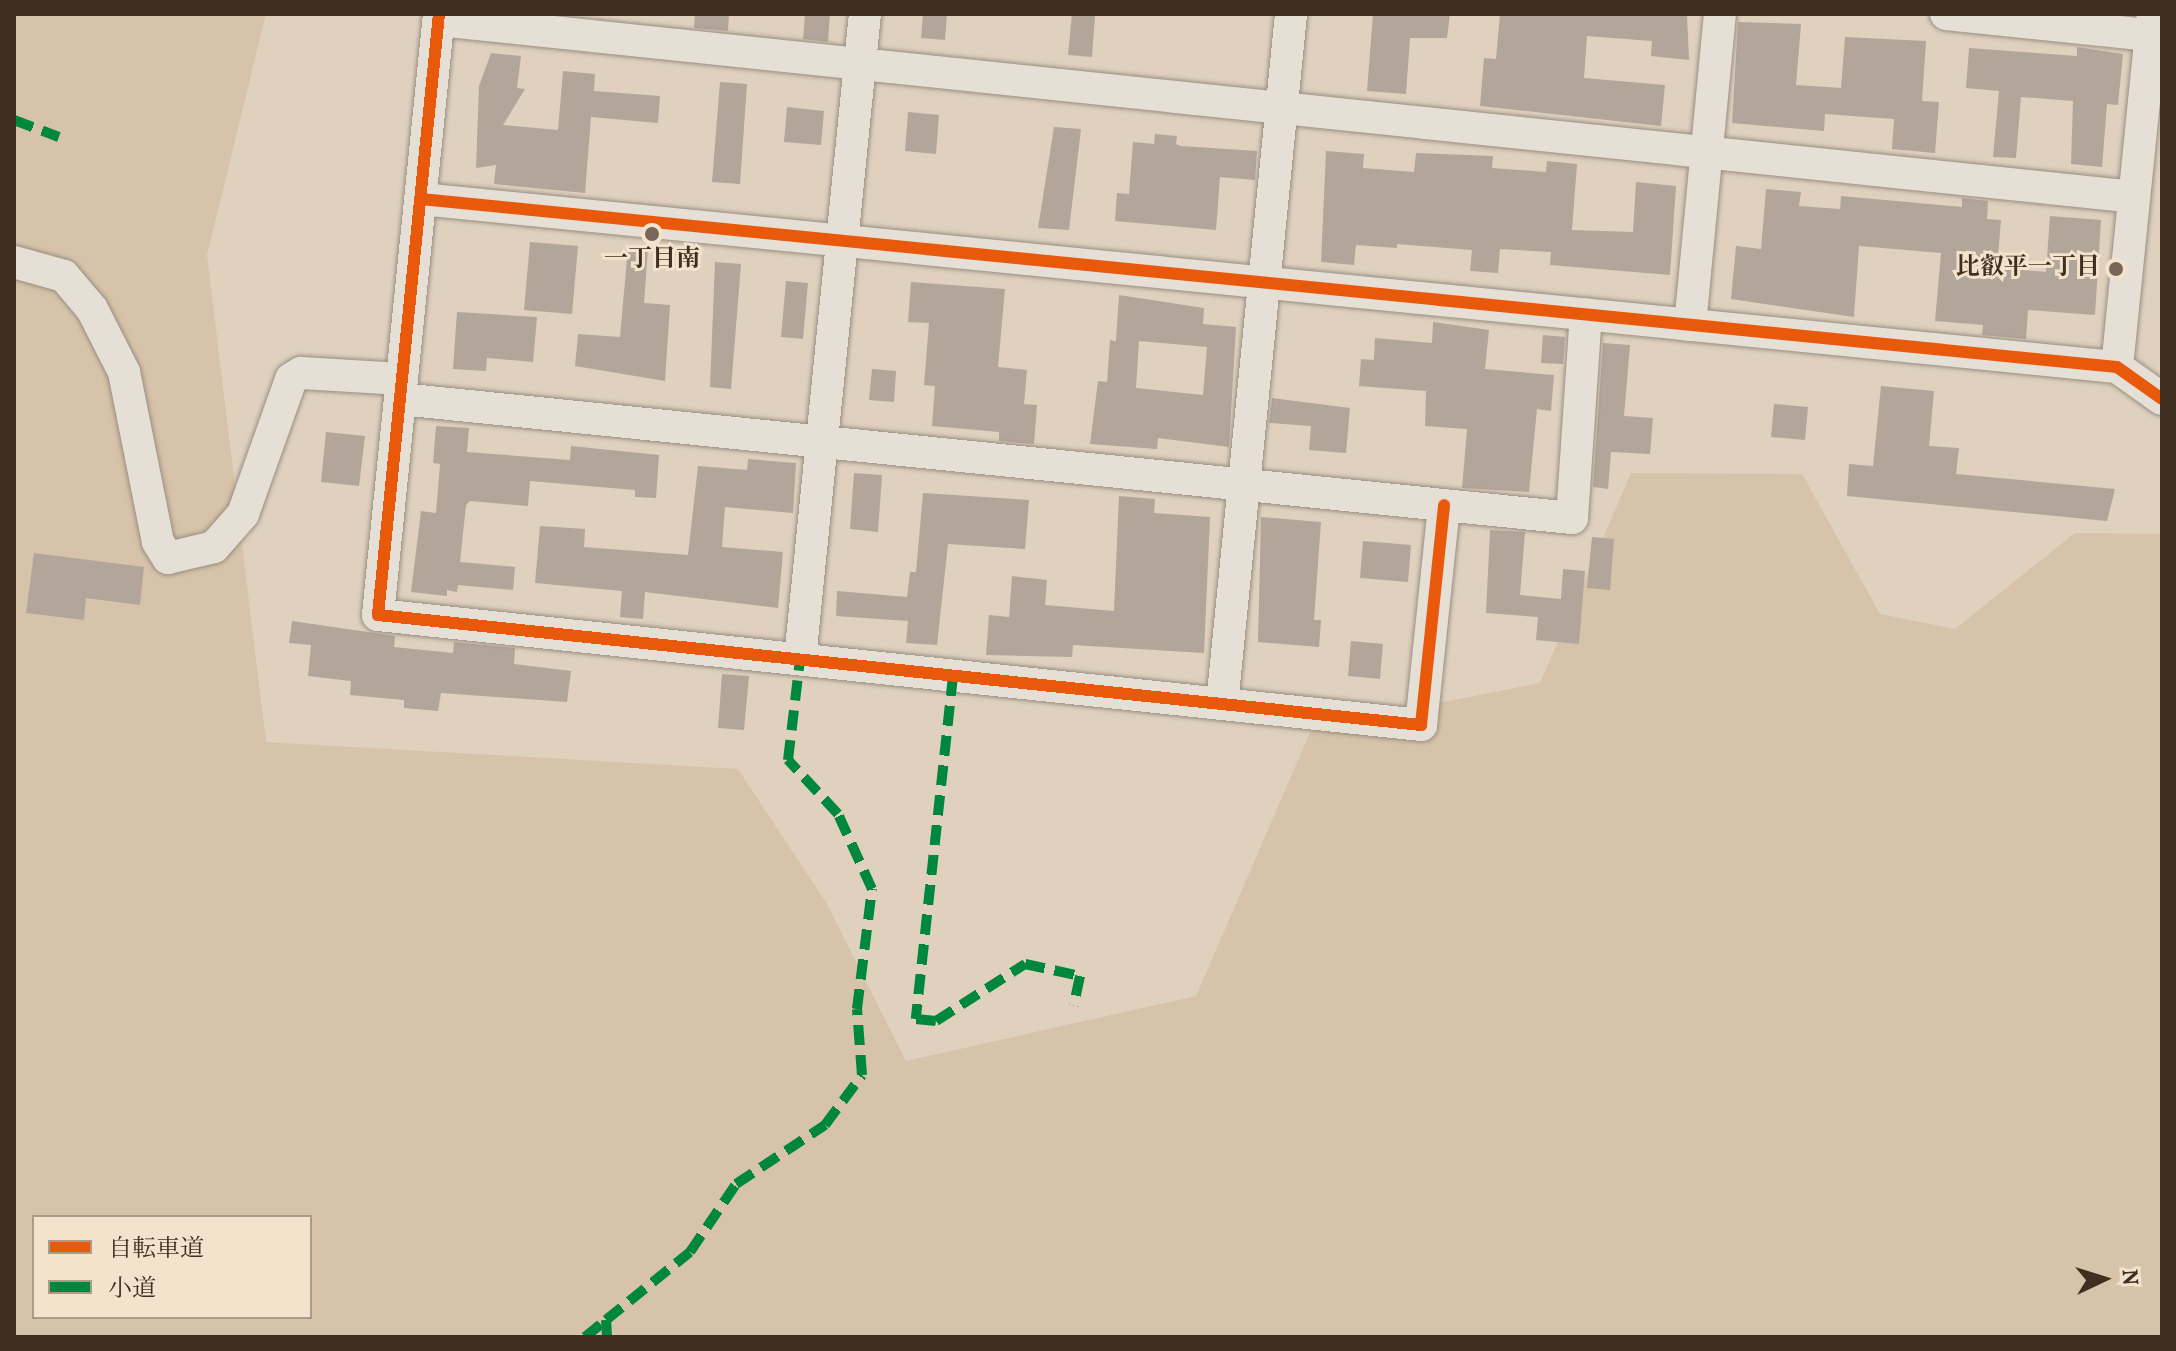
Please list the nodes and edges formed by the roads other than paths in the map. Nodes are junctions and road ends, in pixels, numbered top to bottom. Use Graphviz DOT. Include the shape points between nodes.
graph roads {
  1 [pos="865,14"];
  2 [pos="1291,14"];
  3 [pos="1720,14"];
  4 [pos="1946,14"];
  5 [pos="439,17"];
  6 [pos="2152,24"];
  7 [pos="860,64"];
  8 [pos="1282,108"];
  9 [pos="1707,153"];
  10 [pos="2134,197"];
  11 [pos="421,199"];
  12 [pos="842,241"];
  13 [pos="14,262"];
  14 [pos="1264,283"];
  15 [pos="1586,314"];
  16 [pos="1690,325"];
  17 [pos="2117,367"];
  18 [pos="401,389"];
  19 [pos="2162,399"];
  20 [pos="822,442"];
  21 [pos="1244,485"];
  22 [pos="1444,505"];
  23 [pos="800,659"];
  24 [pos="1222,704"];
  1 -- 7 [label="street"];
  2 -- 8 [label="street"];
  3 -- 9 [label="street"];
  4 -- 6 [label="street"];
  5 -- 7 [label="street"];
  5 -- 11 [label="street"];
  6 -- 10 [label="street"];
  7 -- 8 [label="street"];
  7 -- 12 [label="street"];
  8 -- 9 [label="street"];
  8 -- 14 [label="street"];
  9 -- 10 [label="street"];
  9 -- 16 [label="street"];
  10 -- 17 [label="street"];
  11 -- 12 [label="street"];
  11 -- 18 [label="street"];
  12 -- 14 [label="street"];
  12 -- 20 [label="street"];
  13 -- 18 [label="street" via="64,276 92,309 124,372 158,542 168,558 214,547 243,514 291,379 301,373"];
  14 -- 15 [label="street"];
  14 -- 21 [label="street"];
  15 -- 16 [label="street"];
  15 -- 22 [label="street" via="1572,518"];
  16 -- 17 [label="street"];
  17 -- 19 [label="street"];
  18 -- 20 [label="street"];
  18 -- 23 [label="street" via="378,615"];
  20 -- 21 [label="street"];
  20 -- 23 [label="street"];
  21 -- 22 [label="street"];
  21 -- 24 [label="street"];
  22 -- 24 [label="street" via="1421,725"];
  23 -- 24 [label="street"];
}
